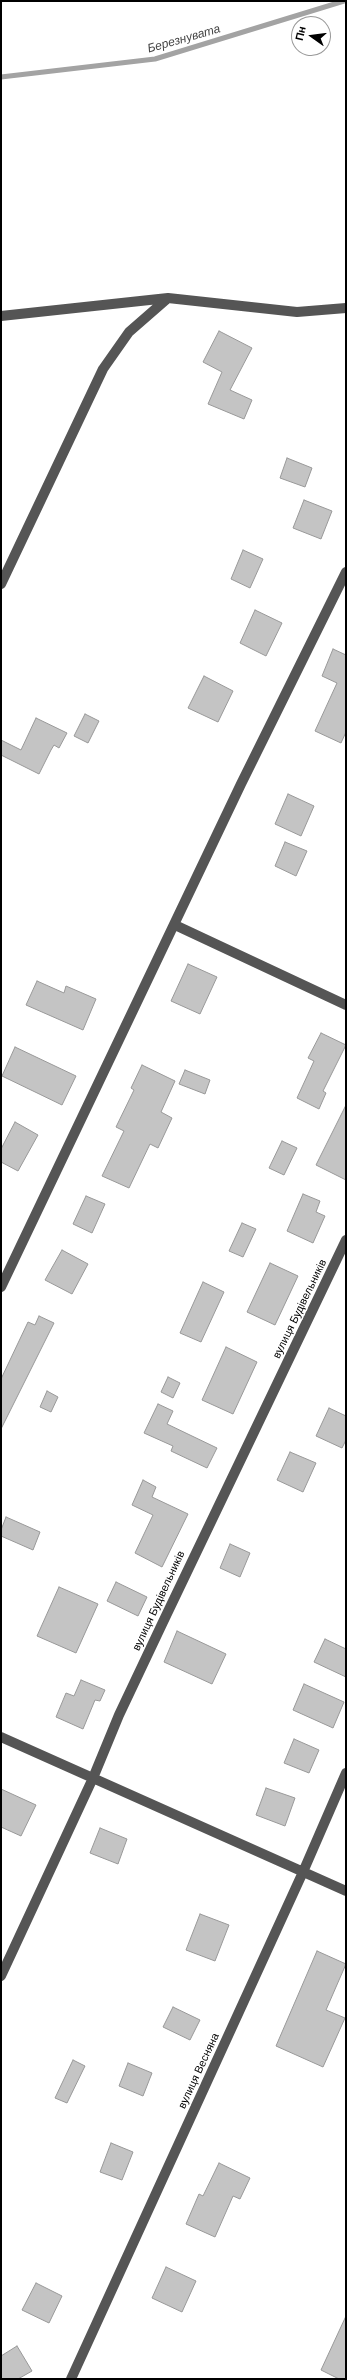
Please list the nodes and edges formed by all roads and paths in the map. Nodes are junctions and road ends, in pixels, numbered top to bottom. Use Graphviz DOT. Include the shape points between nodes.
graph roads {
  1 [pos="168,298"];
  2 [pos="346,308"];
  3 [pos="1,316"];
  4 [pos="346,572"];
  5 [pos="1,584"];
  6 [pos="175,925"];
  7 [pos="346,1005"];
  8 [pos="346,1240"];
  9 [pos="1,1287"];
  10 [pos="1,1737"];
  11 [pos="346,1773"];
  12 [pos="93,1778"];
  13 [pos="303,1872"];
  14 [pos="346,1891"];
  15 [pos="1,1976"];
  16 [pos="71,2379"];
  1 -- 2 [label="street" via="296,312"];
  1 -- 3 [label="street"];
  1 -- 5 [label="street" via="129,332 103,369"];
  4 -- 6 [label="street" via="241,784"];
  6 -- 7 [label="street"];
  6 -- 9 [label="street"];
  8 -- 12 [label="street, вулиця Будівельників" via="119,1715"];
  10 -- 12 [label="street"];
  11 -- 13 [label="street, вулиця Весняна"];
  12 -- 13 [label="street"];
  12 -- 15 [label="street, вулиця Будівельників"];
  13 -- 14 [label="street"];
  13 -- 16 [label="street, вулиця Весняна"];
}
